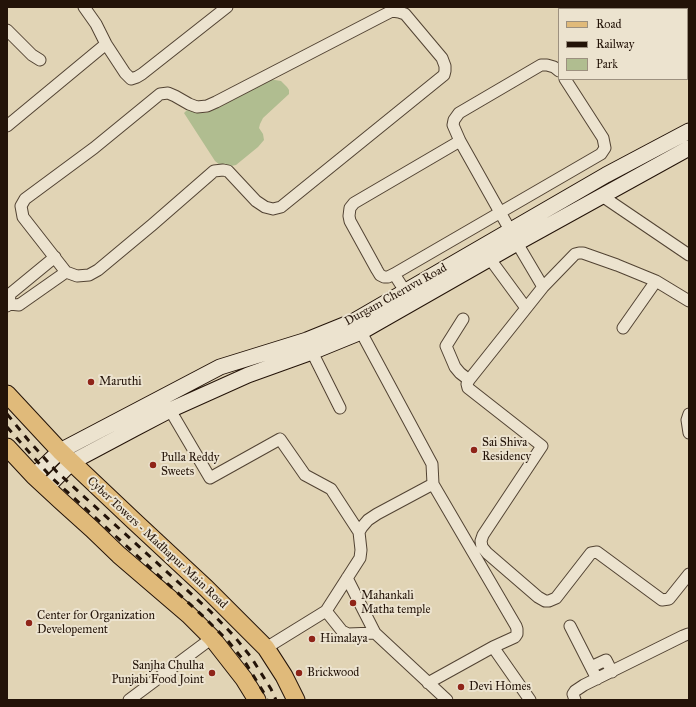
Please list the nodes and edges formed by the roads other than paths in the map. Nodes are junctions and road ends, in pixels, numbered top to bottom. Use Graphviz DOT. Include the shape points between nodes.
graph roads {
  1 [pos="84,7"];
  2 [pos="226,7"];
  3 [pos="7,30"];
  4 [pos="106,44"];
  5 [pos="40,60"];
  6 [pos="558,70"];
  7 [pos="566,80"];
  8 [pos="7,126"];
  9 [pos="689,131"];
  10 [pos="460,141"];
  11 [pos="689,148"];
  12 [pos="581,189"];
  13 [pos="596,199"];
  14 [pos="500,212"];
  15 [pos="510,230"];
  16 [pos="517,243"];
  17 [pos="689,255"];
  18 [pos="55,257"];
  19 [pos="490,259"];
  20 [pos="66,272"];
  21 [pos="394,274"];
  22 [pos="656,281"];
  23 [pos="543,287"];
  24 [pos="405,291"];
  25 [pos="689,301"];
  26 [pos="8,305"];
  27 [pos="526,308"];
  28 [pos="463,319"];
  29 [pos="357,326"];
  30 [pos="623,328"];
  31 [pos="312,352"];
  32 [pos="469,380"];
  33 [pos="7,394"];
  34 [pos="340,408"];
  35 [pos="170,410"];
  36 [pos="689,414"];
  37 [pos="689,433"];
  38 [pos="10,455"];
  39 [pos="66,457"];
  40 [pos="40,482"];
  41 [pos="433,484"];
  42 [pos="359,532"];
  43 [pos="689,574"];
  44 [pos="348,578"];
  45 [pos="326,611"];
  46 [pos="375,633"];
  47 [pos="689,634"];
  48 [pos="212,638"];
  49 [pos="493,647"];
  50 [pos="266,648"];
  51 [pos="591,667"];
  52 [pos="612,672"];
  53 [pos="594,680"];
  54 [pos="428,683"];
  55 [pos="129,700"];
  56 [pos="257,700"];
  57 [pos="296,700"];
  58 [pos="447,700"];
  59 [pos="530,700"];
  60 [pos="576,700"];
  1 -- 4 [label="street"];
  2 -- 4 [label="street" via="142,74 131,79 124,73"];
  3 -- 5 [label="street" via="32,56"];
  4 -- 8 [label="street"];
  6 -- 10 [label="street" via="541,65 460,113 453,125"];
  7 -- 14 [label="street" via="603,138 604,148 601,154"];
  9 -- 12 [label="main road, Durgam Cheruvu Road"];
  10 -- 14 [label="street"];
  10 -- 21 [label="street" via="350,208 350,221 380,275 388,277"];
  11 -- 13 [label="main road, Durgam Cheruvu Road"];
  12 -- 13 [label="main road"];
  12 -- 15 [label="main road, Durgam Cheruvu Road"];
  13 -- 16 [label="main road, Durgam Cheruvu Road"];
  13 -- 17 [label="street"];
  14 -- 15 [label="street"];
  14 -- 21 [label="street"];
  15 -- 24 [label="main road, Durgam Cheruvu Road"];
  16 -- 19 [label="main road, Durgam Cheruvu Road"];
  16 -- 23 [label="street"];
  18 -- 20 [label="street"];
  18 -- 20 [label="street" via="23,217 21,206 25,199 94,148 160,94 168,93 197,107 207,106 392,11 405,14 442,58 444,74 281,207 266,207 256,201 228,171 218,170 210,173 98,270 89,275 77,276"];
  18 -- 26 [label="street" via="10,294"];
  19 -- 27 [label="street"];
  19 -- 29 [label="main road, Durgam Cheruvu Road"];
  20 -- 26 [label="street" via="19,305"];
  21 -- 24 [label="street"];
  22 -- 23 [label="street" via="579,253 575,254"];
  22 -- 25 [label="street"];
  22 -- 30 [label="street"];
  23 -- 27 [label="street"];
  24 -- 29 [label="main road, Durgam Cheruvu Road"];
  27 -- 32 [label="street"];
  28 -- 32 [label="street" via="446,346 455,367"];
  29 -- 31 [label="main road, Durgam Cheruvu Road"];
  29 -- 39 [label="main road, Durgam Cheruvu Road" via="220,367"];
  29 -- 41 [label="street" via="432,464"];
  31 -- 34 [label="street"];
  31 -- 35 [label="main road, Durgam Cheruvu Road" via="248,375"];
  32 -- 43 [label="street" via="468,388 542,446 483,535 482,547 487,553 538,597 550,601 556,598 591,553 597,552 662,600 669,599"];
  33 -- 39 [label="main road, Cyber Towers - Madhapur Main Road"];
  35 -- 39 [label="main road, Durgam Cheruvu Road"];
  35 -- 42 [label="street" via="210,478 280,439 305,475 331,490"];
  36 -- 37 [label="street"];
  38 -- 40 [label="main road"];
  39 -- 40 [label="main road"];
  39 -- 50 [label="main road, Cyber Towers - Madhapur Main Road"];
  40 -- 48 [label="main road"];
  41 -- 42 [label="street" via="376,514"];
  41 -- 49 [label="street" via="516,626 518,634 515,637"];
  42 -- 44 [label="street" via="360,558"];
  44 -- 45 [label="street"];
  44 -- 46 [label="street"];
  45 -- 46 [label="street" via="342,631 348,634"];
  45 -- 50 [label="street"];
  46 -- 54 [label="street"];
  47 -- 52 [label="street"];
  48 -- 55 [label="street"];
  48 -- 56 [label="main road"];
  49 -- 54 [label="street"];
  49 -- 59 [label="street"];
  50 -- 57 [label="main road, Cyber Towers - Madhapur Main Road"];
  51 -- 52 [label="street" via="606,660"];
  51 -- 53 [label="street"];
  51 -- 53 [label="street" via="568,628"];
  52 -- 53 [label="street"];
  53 -- 60 [label="street" via="575,691 573,694"];
  54 -- 58 [label="street"];
}
